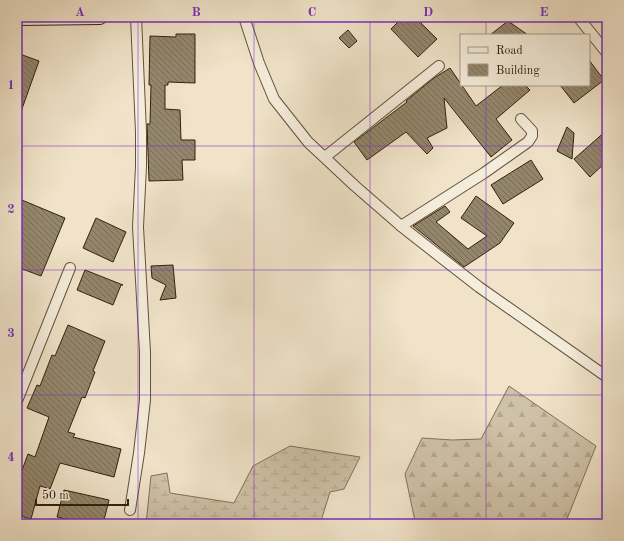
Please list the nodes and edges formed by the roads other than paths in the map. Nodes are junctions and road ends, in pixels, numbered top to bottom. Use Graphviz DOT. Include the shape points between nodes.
graph roads {
  1 [pos="100,17"];
  2 [pos="136,17"];
  3 [pos="244,17"];
  4 [pos="578,17"];
  5 [pos="17,18"];
  6 [pos="607,53"];
  7 [pos="439,66"];
  8 [pos="521,119"];
  9 [pos="325,157"];
  10 [pos="401,226"];
  11 [pos="70,268"];
  12 [pos="607,377"];
  13 [pos="17,401"];
  14 [pos="130,510"];
  1 -- 5 [label="main road"];
  2 -- 14 [label="street" via="141,132 138,227 145,400"];
  3 -- 9 [label="street" via="274,99 308,142"];
  4 -- 6 [label="street"];
  7 -- 9 [label="street"];
  8 -- 10 [label="street" via="532,131 528,142"];
  9 -- 10 [label="street"];
  10 -- 12 [label="street" via="479,287"];
  11 -- 13 [label="street"];
}
